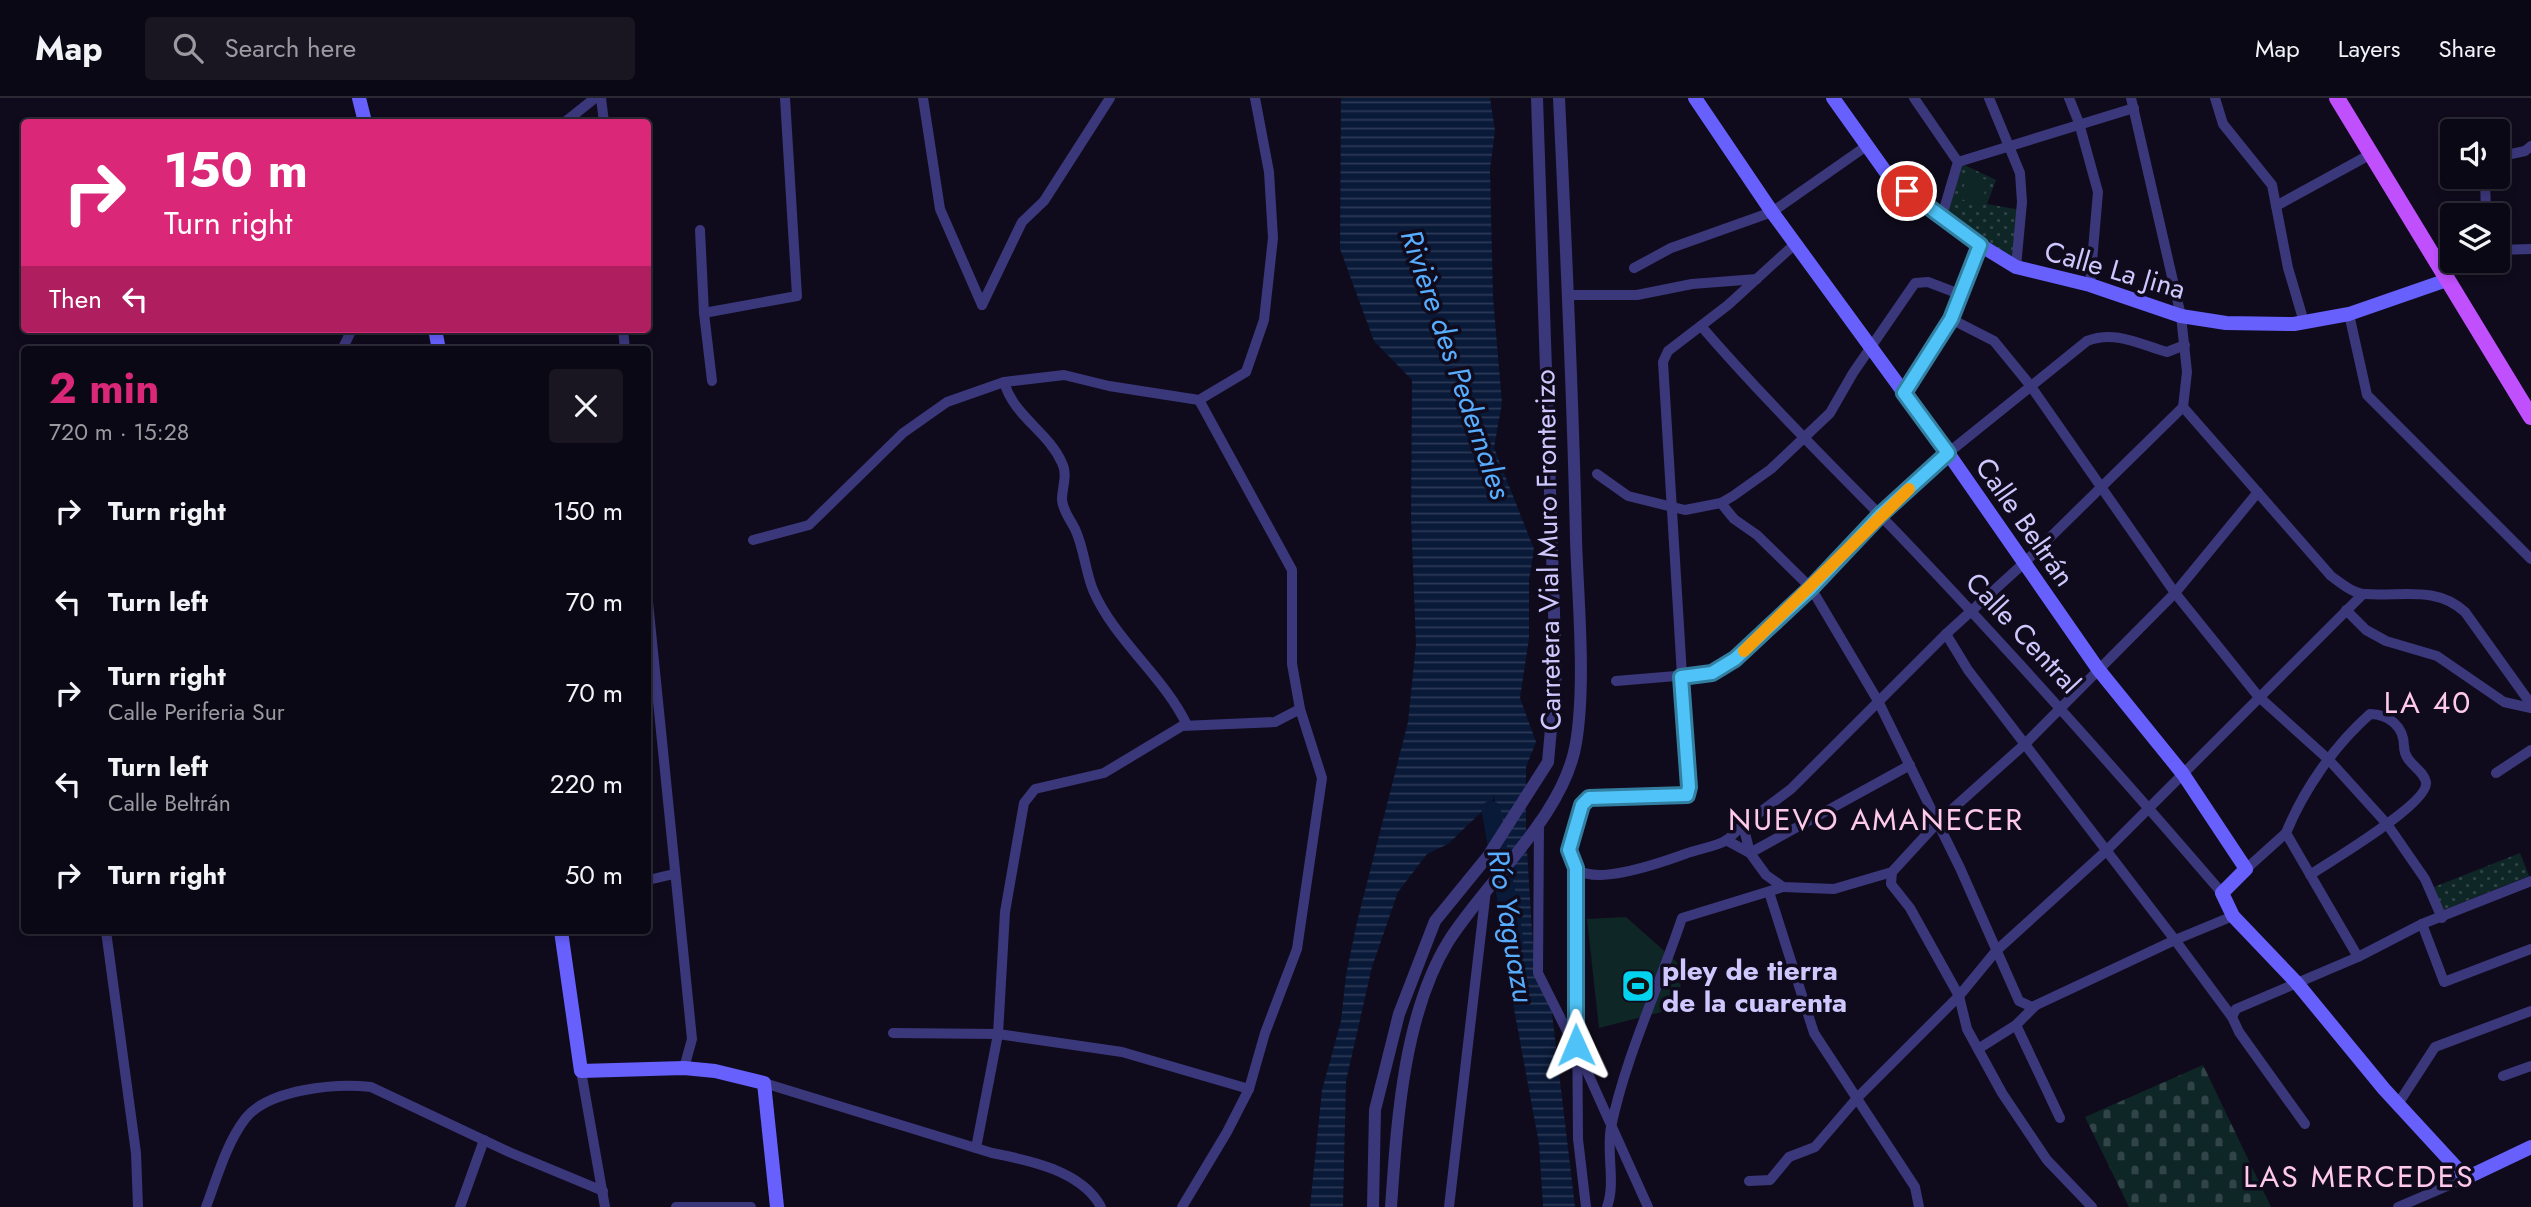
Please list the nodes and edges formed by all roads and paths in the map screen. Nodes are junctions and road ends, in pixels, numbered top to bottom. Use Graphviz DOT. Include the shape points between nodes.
graph roads {
  1 [pos="359,98"];
  2 [pos="595,98"];
  3 [pos="601,98"];
  4 [pos="785,98"];
  5 [pos="923,98"];
  6 [pos="1110,98"];
  7 [pos="1255,98"];
  8 [pos="1537,98"];
  9 [pos="1559,98"];
  10 [pos="1695,98"];
  11 [pos="1832,98"];
  12 [pos="1914,98"];
  13 [pos="1989,98"];
  14 [pos="2069,98"];
  15 [pos="2215,98"];
  16 [pos="2337,98"];
  17 [pos="2132,103"];
  18 [pos="364,119"];
  19 [pos="569,119"];
  20 [pos="604,119"];
  21 [pos="2079,122"];
  22 [pos="2009,145"];
  23 [pos="2531,146"];
  24 [pos="1865,147"];
  25 [pos="2371,154"];
  26 [pos="2510,154"];
  27 [pos="1958,162"];
  28 [pos="2276,206"];
  29 [pos="1772,212"];
  30 [pos="1942,216"];
  31 [pos="700,230"];
  32 [pos="1796,243"];
  33 [pos="1980,245"];
  34 [pos="2531,249"];
  35 [pos="2510,250"];
  36 [pos="2440,254"];
  37 [pos="2016,267"];
  38 [pos="1634,268"];
  39 [pos="2446,273"];
  40 [pos="1757,279"];
  41 [pos="2447,279"];
  42 [pos="2090,285"];
  43 [pos="1568,295"];
  44 [pos="1962,295"];
  45 [pos="704,313"];
  46 [pos="2349,314"];
  47 [pos="2181,316"];
  48 [pos="1951,319"];
  49 [pos="2304,322"];
  50 [pos="1701,326"];
  51 [pos="2185,345"];
  52 [pos="1871,346"];
  53 [pos="712,381"];
  54 [pos="1004,382"];
  55 [pos="2031,385"];
  56 [pos="1904,393"];
  57 [pos="1199,400"];
  58 [pos="2183,407"];
  59 [pos="2531,417"];
  60 [pos="1804,440"];
  61 [pos="1948,453"];
  62 [pos="1597,474"];
  63 [pos="2099,488"];
  64 [pos="2258,492"];
  65 [pos="1721,503"];
  66 [pos="1671,505"];
  67 [pos="1880,515"];
  68 [pos="753,540"];
  69 [pos="2531,559"];
  70 [pos="2024,563"];
  71 [pos="1811,588"];
  72 [pos="2175,593"];
  73 [pos="2363,594"];
  74 [pos="2346,610"];
  75 [pos="1970,611"];
  76 [pos="651,633"];
  77 [pos="1946,634"];
  78 [pos="2098,669"];
  79 [pos="1681,677"];
  80 [pos="1616,681"];
  81 [pos="2258,696"];
  82 [pos="1878,701"];
  83 [pos="2531,706"];
  84 [pos="2060,708"];
  85 [pos="1300,709"];
  86 [pos="1187,725"];
  87 [pos="2026,743"];
  88 [pos="2531,750"];
  89 [pos="2329,760"];
  90 [pos="1910,765"];
  91 [pos="2496,773"];
  92 [pos="2183,774"];
  93 [pos="2148,807"];
  94 [pos="1539,821"];
  95 [pos="1938,822"];
  96 [pos="2386,824"];
  97 [pos="1743,825"];
  98 [pos="2286,833"];
  99 [pos="1726,840"];
  100 [pos="2106,851"];
  101 [pos="1750,853"];
  102 [pos="1576,868"];
  103 [pos="2246,869"];
  104 [pos="1892,872"];
  105 [pos="674,874"];
  106 [pos="2310,875"];
  107 [pos="651,879"];
  108 [pos="2531,881"];
  109 [pos="1783,887"];
  110 [pos="1487,888"];
  111 [pos="1769,891"];
  112 [pos="2222,893"];
  113 [pos="2233,916"];
  114 [pos="2442,918"];
  115 [pos="2422,924"];
  116 [pos="106,934"];
  117 [pos="561,934"];
  118 [pos="2175,940"];
  119 [pos="2531,949"];
  120 [pos="1996,951"];
  121 [pos="2357,957"];
  122 [pos="2297,982"];
  123 [pos="1959,996"];
  124 [pos="2035,1006"];
  125 [pos="2531,1011"];
  126 [pos="2232,1017"];
  127 [pos="2016,1025"];
  128 [pos="893,1033"];
  129 [pos="998,1034"];
  130 [pos="1978,1049"];
  131 [pos="2531,1066"];
  132 [pos="684,1068"];
  133 [pos="580,1072"];
  134 [pos="2503,1076"];
  135 [pos="764,1083"];
  136 [pos="1249,1089"];
  137 [pos="1858,1097"];
  138 [pos="2398,1104"];
  139 [pos="2060,1118"];
  140 [pos="2305,1124"];
  141 [pos="1612,1126"];
  142 [pos="484,1140"];
  143 [pos="2531,1147"];
  144 [pos="976,1148"];
  145 [pos="2466,1178"];
  146 [pos="1749,1181"];
  147 [pos="603,1191"];
  148 [pos="138,1207"];
  149 [pos="205,1207"];
  150 [pos="460,1207"];
  151 [pos="605,1207"];
  152 [pos="676,1207"];
  153 [pos="751,1207"];
  154 [pos="777,1207"];
  155 [pos="1101,1207"];
  156 [pos="1182,1207"];
  157 [pos="1373,1207"];
  158 [pos="1391,1207"];
  159 [pos="1449,1207"];
  160 [pos="1586,1207"];
  161 [pos="1607,1207"];
  162 [pos="1648,1207"];
  163 [pos="1919,1207"];
  164 [pos="2092,1207"];
  165 [pos="2398,1207"];
  1 -- 18 [label="main road"];
  2 -- 19 [label="street"];
  3 -- 20 [label="street"];
  4 -- 45 [label="street" via="797,296"];
  5 -- 6 [label="street" via="940,209 982,305 1023,222 1044,201"];
  7 -- 57 [label="street" via="1269,172 1273,238 1264,320 1246,372"];
  8 -- 157 [label="street, Carretera Vial Muro Fronterizo" via="1556,673 1548,762 1488,856 1435,921 1399,1014 1375,1110"];
  9 -- 43 [label="street, Carretera Vial Muro Fronterizo"];
  10 -- 29 [label="main road, Calle Beltrán"];
  11 -- 24 [label="main road, Calle La Jina"];
  12 -- 27 [label="street"];
  13 -- 22 [label="street"];
  14 -- 21 [label="street"];
  15 -- 28 [label="street" via="2223,124 2272,185"];
  16 -- 25 [label="main road"];
  17 -- 21 [label="street"];
  17 -- 47 [label="street"];
  21 -- 22 [label="street"];
  21 -- 42 [label="street" via="2098,191"];
  22 -- 27 [label="street"];
  22 -- 37 [label="street" via="2020,173 2022,202"];
  23 -- 26 [label="street"];
  24 -- 29 [label="street"];
  24 -- 30 [label="main road, Calle La Jina" via="1890,178"];
  25 -- 28 [label="street"];
  25 -- 36 [label="main road"];
  27 -- 30 [label="street"];
  28 -- 49 [label="street"];
  29 -- 32 [label="main road, Calle Beltrán"];
  29 -- 38 [label="street" via="1671,248"];
  30 -- 33 [label="main road, Calle La Jina"];
  31 -- 45 [label="street"];
  32 -- 40 [label="street"];
  32 -- 52 [label="main road, Calle Beltrán"];
  33 -- 37 [label="main road, Calle La Jina"];
  33 -- 44 [label="street"];
  34 -- 35 [label="street"];
  37 -- 42 [label="main road, Calle La Jina"];
  39 -- 41 [label="main road"];
  40 -- 43 [label="street" via="1692,284 1637,295"];
  40 -- 50 [label="street"];
  41 -- 46 [label="main road, Calle La Jina"];
  41 -- 59 [label="main road"];
  42 -- 47 [label="main road, Calle La Jina"];
  43 -- 94 [label="street, Carretera Vial Muro Fronterizo" via="1579,665 1576,743 1554,800"];
  44 -- 48 [label="street"];
  44 -- 52 [label="street" via="1928,282 1915,283"];
  45 -- 53 [label="street"];
  46 -- 49 [label="main road, Calle La Jina"];
  46 -- 69 [label="street" via="2367,395"];
  47 -- 49 [label="main road, Calle La Jina" via="2263,326"];
  47 -- 51 [label="street"];
  48 -- 55 [label="street" via="1994,341"];
  48 -- 56 [label="street"];
  50 -- 60 [label="street, Calle Central"];
  50 -- 66 [label="street" via="1668,351 1663,362"];
  51 -- 55 [label="street" via="2167,352 2117,335 2099,336"];
  51 -- 58 [label="street"];
  52 -- 56 [label="main road, Calle Beltrán"];
  52 -- 60 [label="street" via="1830,413"];
  54 -- 57 [label="street" via="1064,375"];
  54 -- 68 [label="street" via="947,402 903,433 809,525"];
  54 -- 86 [label="street" via="1018,412 1063,464 1065,512 1082,546 1094,590 1114,625 1175,701"];
  55 -- 61 [label="street"];
  55 -- 63 [label="street"];
  56 -- 61 [label="main road, Calle Beltrán"];
  57 -- 85 [label="street" via="1292,570 1292,664"];
  58 -- 63 [label="street"];
  58 -- 64 [label="street"];
  60 -- 65 [label="street"];
  60 -- 67 [label="street, Calle Central"];
  61 -- 67 [label="street"];
  61 -- 70 [label="main road, Calle Beltrán"];
  62 -- 66 [label="street" via="1628,496"];
  63 -- 70 [label="street"];
  63 -- 72 [label="street"];
  64 -- 72 [label="street"];
  64 -- 73 [label="street" via="2331,576"];
  65 -- 66 [label="street" via="1692,510"];
  65 -- 71 [label="street"];
  66 -- 79 [label="street"];
  67 -- 71 [label="street"];
  67 -- 75 [label="street, Calle Central"];
  70 -- 75 [label="street"];
  70 -- 78 [label="main road, Calle Beltrán"];
  71 -- 79 [label="street" via="1725,667"];
  71 -- 82 [label="street"];
  72 -- 78 [label="street"];
  72 -- 81 [label="street"];
  73 -- 74 [label="street"];
  73 -- 83 [label="street" via="2405,592 2451,599 2482,634"];
  74 -- 81 [label="street"];
  74 -- 83 [label="street" via="2366,630 2386,641 2437,656 2504,702"];
  75 -- 77 [label="street"];
  75 -- 84 [label="street, Calle Central"];
  76 -- 105 [label="street"];
  77 -- 82 [label="street"];
  77 -- 87 [label="street" via="1968,670"];
  78 -- 84 [label="street"];
  78 -- 92 [label="main road, Calle Beltrán"];
  79 -- 80 [label="street"];
  79 -- 102 [label="street" via="1689,791 1682,796 1589,798 1582,805 1569,850"];
  81 -- 89 [label="street"];
  81 -- 92 [label="street"];
  82 -- 90 [label="street"];
  82 -- 97 [label="street" via="1791,789"];
  84 -- 87 [label="street"];
  84 -- 93 [label="street, Calle Central"];
  85 -- 86 [label="street" via="1275,722"];
  85 -- 136 [label="street" via="1322,778 1297,950"];
  86 -- 129 [label="street" via="1104,773 1047,785 1028,796 1004,912"];
  87 -- 95 [label="street"];
  87 -- 100 [label="street"];
  88 -- 91 [label="street"];
  89 -- 96 [label="street"];
  89 -- 96 [label="street" via="2370,714 2381,714 2399,726 2409,762 2427,784 2418,800"];
  89 -- 98 [label="street" via="2295,810"];
  90 -- 95 [label="street"];
  90 -- 101 [label="street"];
  92 -- 93 [label="street"];
  92 -- 103 [label="main road, Calle Beltrán"];
  93 -- 100 [label="street"];
  93 -- 112 [label="street, Calle Central"];
  94 -- 110 [label="street, Carretera Vial Muro Fronterizo"];
  94 -- 141 [label="street" via="1538,973"];
  95 -- 104 [label="street"];
  95 -- 120 [label="street"];
  96 -- 106 [label="street"];
  96 -- 114 [label="street" via="2425,878"];
  97 -- 99 [label="street"];
  97 -- 101 [label="street"];
  98 -- 103 [label="street"];
  98 -- 106 [label="street"];
  99 -- 101 [label="street"];
  99 -- 102 [label="street" via="1607,876"];
  100 -- 118 [label="street"];
  100 -- 120 [label="street"];
  101 -- 109 [label="street" via="1766,875"];
  102 -- 160 [label="street" via="1578,1139"];
  103 -- 112 [label="main road"];
  104 -- 109 [label="street" via="1834,889"];
  104 -- 123 [label="street" via="1891,884 1910,908"];
  105 -- 107 [label="street"];
  105 -- 132 [label="street" via="692,1039"];
  106 -- 121 [label="street"];
  108 -- 114 [label="street"];
  109 -- 111 [label="street"];
  110 -- 158 [label="street, Carretera Vial Muro Fronterizo" via="1447,944 1429,983 1397,1112"];
  110 -- 159 [label="street"];
  111 -- 137 [label="street" via="1814,1033"];
  111 -- 141 [label="street" via="1682,918 1630,1058"];
  112 -- 113 [label="main road, Calle Central"];
  113 -- 118 [label="street"];
  113 -- 122 [label="main road, Calle Central"];
  114 -- 115 [label="street"];
  115 -- 119 [label="street" via="2444,982"];
  115 -- 121 [label="street"];
  116 -- 148 [label="street" via="136,1153"];
  117 -- 133 [label="main road"];
  118 -- 124 [label="street"];
  118 -- 126 [label="street"];
  120 -- 123 [label="street"];
  120 -- 124 [label="street" via="2019,1001"];
  121 -- 122 [label="street"];
  122 -- 126 [label="street" via="2241,1007"];
  122 -- 138 [label="main road, Calle Central"];
  123 -- 130 [label="street"];
  123 -- 137 [label="street"];
  124 -- 127 [label="street"];
  125 -- 138 [label="street" via="2435,1047"];
  126 -- 140 [label="street"];
  127 -- 130 [label="street"];
  127 -- 139 [label="street"];
  128 -- 129 [label="street"];
  129 -- 136 [label="street" via="1122,1052"];
  129 -- 144 [label="street"];
  130 -- 164 [label="street" via="2030,1137"];
  131 -- 134 [label="street"];
  132 -- 133 [label="main road"];
  132 -- 135 [label="main road"];
  133 -- 147 [label="street"];
  135 -- 144 [label="street"];
  135 -- 154 [label="main road"];
  136 -- 156 [label="street"];
  137 -- 146 [label="street" via="1815,1147 1789,1157 1770,1180"];
  137 -- 163 [label="street" via="1915,1187"];
  138 -- 145 [label="main road, Calle Central"];
  141 -- 161 [label="street"];
  141 -- 162 [label="street"];
  142 -- 147 [label="street"];
  142 -- 149 [label="street" via="371,1087 319,1086 261,1104 246,1117"];
  142 -- 150 [label="street"];
  143 -- 145 [label="main road"];
  144 -- 155 [label="street" via="1022,1159 1083,1184"];
  145 -- 165 [label="street"];
  147 -- 151 [label="street"];
  152 -- 153 [label="street"];
}
